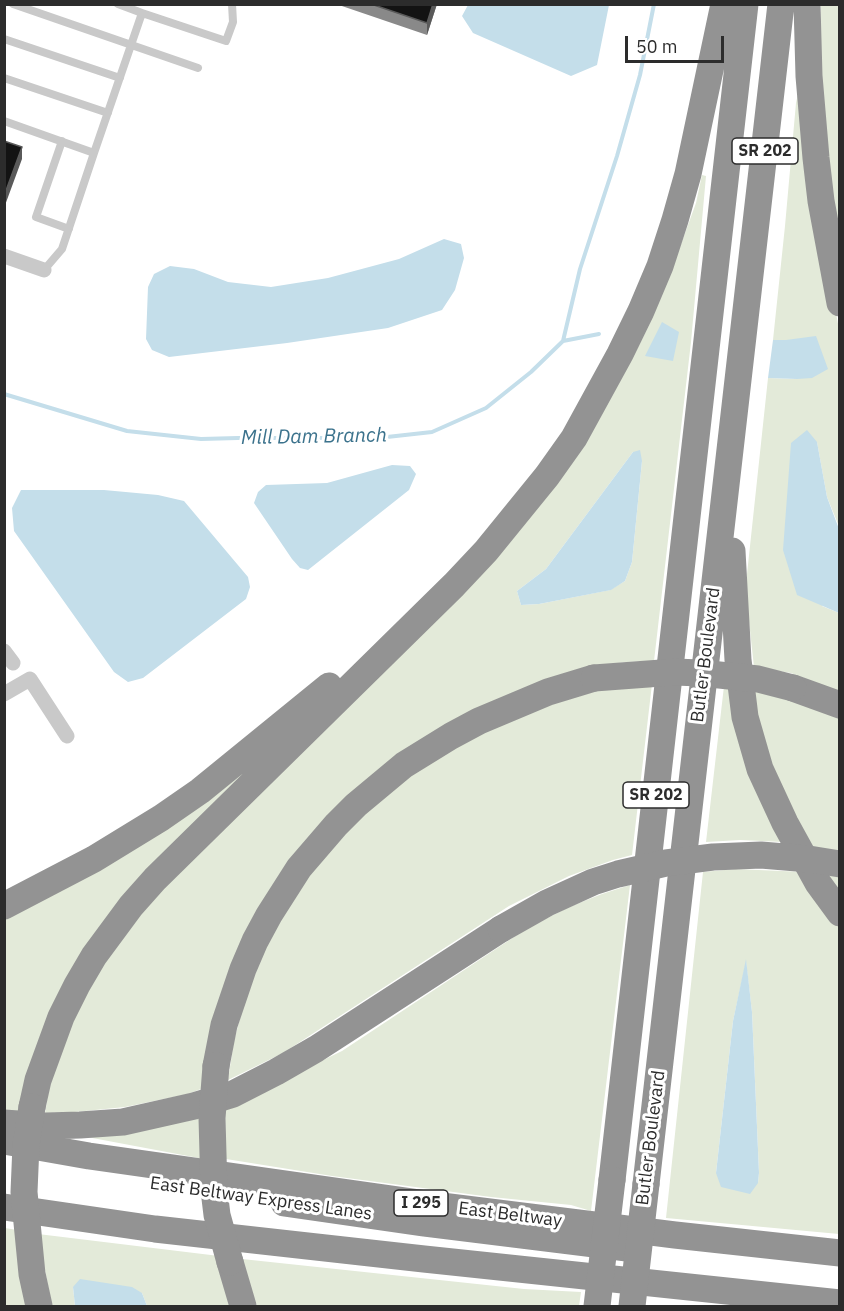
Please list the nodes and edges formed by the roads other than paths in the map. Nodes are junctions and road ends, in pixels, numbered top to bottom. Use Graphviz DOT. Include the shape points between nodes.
graph roads {
  1 [pos="13,4"];
  2 [pos="118,4"];
  3 [pos="232,4"];
  4 [pos="724,4"];
  5 [pos="746,4"];
  6 [pos="781,4"];
  7 [pos="807,4"];
  8 [pos="142,13"];
  9 [pos="4,39"];
  10 [pos="131,45"];
  11 [pos="198,69"];
  12 [pos="4,78"];
  13 [pos="120,78"];
  14 [pos="108,113"];
  15 [pos="4,122"];
  16 [pos="62,141"];
  17 [pos="94,153"];
  18 [pos="69,229"];
  19 [pos="4,256"];
  20 [pos="44,270"];
  21 [pos="840,303"];
  22 [pos="728,463"];
  23 [pos="454,585"];
  24 [pos="4,694"];
  25 [pos="840,705"];
  26 [pos="67,736"];
  27 [pos="840,864"];
  28 [pos="4,906"];
  29 [pos="840,913"];
  30 [pos="4,1123"];
  31 [pos="4,1142"];
  32 [pos="4,1160"];
  33 [pos="4,1200"];
  34 [pos="4,1207"];
  35 [pos="155,1229"];
  36 [pos="840,1253"];
  37 [pos="840,1271"];
  38 [pos="840,1303"];
  39 [pos="39,1306"];
  40 [pos="243,1306"];
  41 [pos="597,1306"];
  42 [pos="632,1306"];
  1 -- 10 [label="lane"];
  2 -- 8 [label="lane"];
  3 -- 8 [label="lane" via="233,22 226,41"];
  4 -- 23 [label="highway" via="688,174 660,266 641,311 574,438 517,514"];
  5 -- 41 [label="highway, Butler Boulevard / SR 202, bridge"];
  6 -- 22 [label="highway, Butler Boulevard / SR 202"];
  7 -- 21 [label="highway" via="816,158"];
  8 -- 10 [label="lane"];
  9 -- 13 [label="lane"];
  10 -- 11 [label="lane"];
  10 -- 13 [label="lane"];
  12 -- 14 [label="lane"];
  13 -- 14 [label="lane"];
  14 -- 17 [label="lane"];
  15 -- 16 [label="lane"];
  16 -- 17 [label="lane"];
  16 -- 18 [label="lane" via="36,217"];
  17 -- 18 [label="lane"];
  18 -- 20 [label="lane" via="62,249"];
  19 -- 20 [label="street"];
  22 -- 29 [label="highway" via="734,603 745,717 760,770 785,823 818,883"];
  22 -- 42 [label="highway, Butler Boulevard / SR 202, bridge"];
  23 -- 28 [label="highway" via="190,798 126,840"];
  23 -- 39 [label="highway, bridge" via="155,879 131,906 76,985 38,1080 26,1145 24,1192"];
  24 -- 26 [label="street" via="30,679"];
  25 -- 40 [label="highway, bridge" via="758,679 675,672 594,678 548,692 451,736 404,765 336,825 299,868 255,941 224,1025 216,1066 212,1169 217,1215"];
  27 -- 30 [label="highway, bridge" via="761,855 713,857 666,862 593,882 501,929 316,1049 233,1094 123,1122 46,1126"];
  31 -- 36 [label="highway, East Beltway / I 295" via="427,1204"];
  32 -- 37 [label="highway, East Beltway Express Lanes / I 295" via="423,1223"];
  33 -- 35 [label="highway"];
  34 -- 35 [label="highway"];
  35 -- 38 [label="highway"];
}
